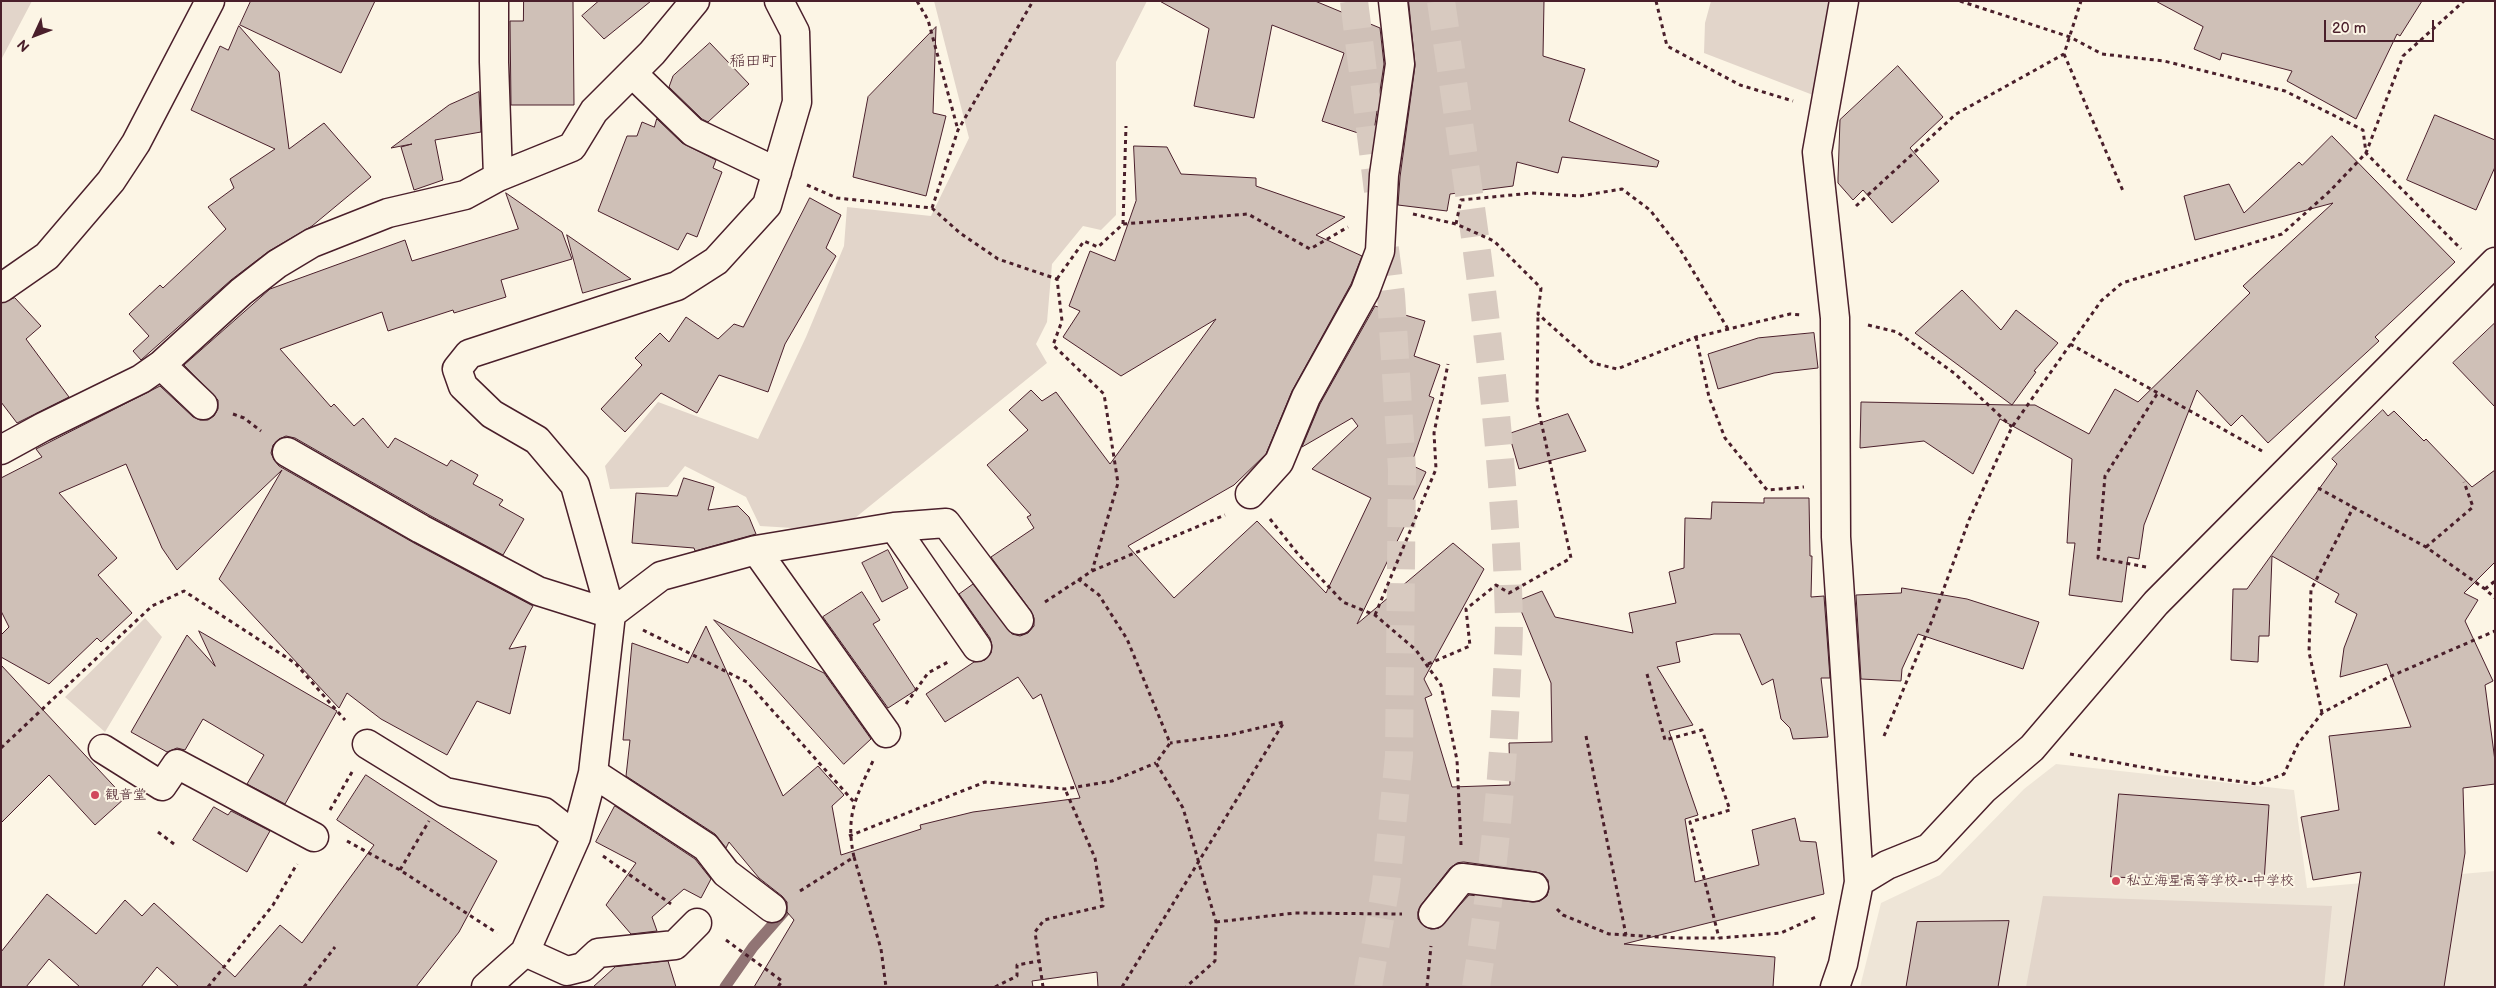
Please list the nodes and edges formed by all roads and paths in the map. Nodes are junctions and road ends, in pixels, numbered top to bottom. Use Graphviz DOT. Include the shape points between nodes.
graph roads {
  1 [pos="210,1"];
  2 [pos="494,1"];
  3 [pos="695,1"];
  4 [pos="779,1"];
  5 [pos="917,1"];
  6 [pos="1033,1"];
  7 [pos="1393,1"];
  8 [pos="1656,1"];
  9 [pos="1844,1"];
  10 [pos="1960,1"];
  11 [pos="2081,1"];
  12 [pos="2464,1"];
  13 [pos="2070,37"];
  14 [pos="2064,54"];
  15 [pos="632,73"];
  16 [pos="1824,111"];
  17 [pos="1126,126"];
  18 [pos="958,130"];
  19 [pos="2366,153"];
  20 [pos="777,172"];
  21 [pos="498,177"];
  22 [pos="2123,191"];
  23 [pos="932,208"];
  24 [pos="1384,208"];
  25 [pos="1123,224"];
  26 [pos="1456,224"];
  27 [pos="1826,234"];
  28 [pos="2490,268"];
  29 [pos="1057,279"];
  30 [pos="1,288"];
  31 [pos="1538,314"];
  32 [pos="1836,318"];
  33 [pos="1728,329"];
  34 [pos="1696,337"];
  35 [pos="2070,344"];
  36 [pos="1448,364"];
  37 [pos="161,365"];
  38 [pos="2157,394"];
  39 [pos="202,405"];
  40 [pos="2012,427"];
  41 [pos="1,450"];
  42 [pos="288,452"];
  43 [pos="2290,467"];
  44 [pos="2464,482"];
  45 [pos="1836,485"];
  46 [pos="2311,485"];
  47 [pos="1250,494"];
  48 [pos="2354,506"];
  49 [pos="894,527"];
  50 [pos="2426,547"];
  51 [pos="756,550"];
  52 [pos="1099,567"];
  53 [pos="1092,571"];
  54 [pos="1078,579"];
  55 [pos="2495,581"];
  56 [pos="2485,589"];
  57 [pos="2495,598"];
  58 [pos="2156,602"];
  59 [pos="611,614"];
  60 [pos="1375,615"];
  61 [pos="1019,620"];
  62 [pos="2495,631"];
  63 [pos="977,647"];
  64 [pos="296,663"];
  65 [pos="1428,664"];
  66 [pos="1647,674"];
  67 [pos="2322,713"];
  68 [pos="886,733"];
  69 [pos="1586,736"];
  70 [pos="1883,738"];
  71 [pos="1170,743"];
  72 [pos="367,744"];
  73 [pos="1,748"];
  74 [pos="2032,748"];
  75 [pos="103,749"];
  76 [pos="1156,763"];
  77 [pos="593,773"];
  78 [pos="1065,789"];
  79 [pos="445,792"];
  80 [pos="854,802"];
  81 [pos="158,832"];
  82 [pos="850,836"];
  83 [pos="314,837"];
  84 [pos="576,837"];
  85 [pos="345,839"];
  86 [pos="174,844"];
  87 [pos="854,857"];
  88 [pos="400,870"];
  89 [pos="1462,878"];
  90 [pos="1859,882"];
  91 [pos="1534,887"];
  92 [pos="772,908"];
  93 [pos="1434,914"];
  94 [pos="1216,922"];
  95 [pos="697,923"];
  96 [pos="1626,935"];
  97 [pos="1718,938"];
  98 [pos="335,947"];
  99 [pos="525,952"];
  100 [pos="743,952"];
  101 [pos="1039,960"];
  102 [pos="304,987"];
  103 [pos="486,987"];
  104 [pos="778,987"];
  105 [pos="886,987"];
  106 [pos="995,987"];
  107 [pos="1043,987"];
  108 [pos="1122,987"];
  109 [pos="1186,987"];
  110 [pos="1427,987"];
  111 [pos="1835,987"];
  1 -- 30 [label="street" via="136,143 111,181 47,256"];
  2 -- 21 [label="street"];
  3 -- 15 [label="street"];
  4 -- 20 [label="street" via="795,32 797,102"];
  5 -- 18 [label="path" via="928,20"];
  6 -- 18 [label="path"];
  7 -- 24 [label="street" via="1400,64 1384,175"];
  8 -- 16 [label="path" via="1667,46 1740,85"];
  9 -- 16 [label="street"];
  10 -- 13 [label="path"];
  11 -- 13 [label="path"];
  12 -- 19 [label="path" via="2403,56"];
  13 -- 14 [label="path"];
  13 -- 19 [label="path" via="2102,54 2164,61 2285,91 2363,130"];
  14 -- 22 [label="path"];
  14 -- 27 [label="path" via="1956,114"];
  15 -- 20 [label="street" via="693,132"];
  15 -- 21 [label="street" via="594,111 572,148"];
  16 -- 27 [label="street" via="1817,152"];
  17 -- 25 [label="path"];
  18 -- 23 [label="path"];
  19 -- 28 [label="path"];
  19 -- 35 [label="path" via="2282,234 2122,283 2101,301"];
  20 -- 23 [label="path" via="837,198"];
  20 -- 59 [label="street" via="767,205 716,260 677,286 469,354 457,369 463,386 492,414 537,440 575,484"];
  21 -- 37 [label="street" via="465,195 388,213 312,243 277,264 241,292"];
  23 -- 29 [label="path" via="960,233 998,259"];
  24 -- 25 [label="path" via="1310,249 1248,214"];
  24 -- 26 [label="path"];
  24 -- 47 [label="street" via="1380,251 1365,291 1306,397 1279,462"];
  25 -- 29 [label="path" via="1098,247 1084,241"];
  26 -- 31 [label="path" via="1494,241 1541,288"];
  26 -- 33 [label="path" via="1461,200 1532,193 1580,196 1622,189 1650,210 1678,246"];
  27 -- 32 [label="street"];
  28 -- 43 [label="street"];
  29 -- 53 [label="path" via="1062,321 1053,345 1104,394 1118,483"];
  31 -- 34 [label="path" via="1593,363 1617,369"];
  31 -- 65 [label="path" via="1537,403 1571,558 1509,593 1496,585 1466,609 1470,646"];
  32 -- 33 [label="path" via="1790,314"];
  32 -- 40 [label="path" via="1897,332 1954,373"];
  32 -- 45 [label="street"];
  33 -- 34 [label="path"];
  34 -- 45 [label="path" via="1709,397 1725,438 1767,490"];
  35 -- 38 [label="path"];
  35 -- 40 [label="path"];
  36 -- 60 [label="path" via="1434,433 1436,469"];
  37 -- 39 [label="street"];
  37 -- 41 [label="street" via="141,379"];
  38 -- 43 [label="path"];
  38 -- 58 [label="path" via="2104,476 2098,558 2145,566"];
  39 -- 42 [label="path" via="244,418"];
  40 -- 70 [label="path" via="1969,520"];
  42 -- 59 [label="street" via="421,529 538,591"];
  43 -- 58 [label="street"];
  44 -- 50 [label="path" via="2472,506"];
  45 -- 90 [label="street" via="1836,537"];
  46 -- 48 [label="path"];
  47 -- 53 [label="path" via="1230,513"];
  47 -- 60 [label="path" via="1298,554 1344,602"];
  48 -- 50 [label="path"];
  48 -- 67 [label="path" via="2311,590 2309,652"];
  49 -- 51 [label="street"];
  49 -- 61 [label="street" via="946,523"];
  49 -- 63 [label="street"];
  50 -- 56 [label="path"];
  51 -- 59 [label="street" via="661,576"];
  51 -- 68 [label="street"];
  52 -- 53 [label="path"];
  53 -- 54 [label="path"];
  54 -- 61 [label="path"];
  54 -- 71 [label="path" via="1099,595 1127,639"];
  55 -- 56 [label="path"];
  56 -- 57 [label="path"];
  58 -- 74 [label="street"];
  59 -- 77 [label="street"];
  59 -- 80 [label="path" via="747,682"];
  60 -- 65 [label="path"];
  62 -- 67 [label="path" via="2390,677"];
  63 -- 68 [label="path" via="928,674"];
  64 -- 73 [label="path" via="184,591 152,606"];
  65 -- 89 [label="path" via="1441,684 1457,760"];
  66 -- 97 [label="path" via="1666,740 1702,730 1730,810 1690,822"];
  67 -- 74 [label="path" via="2298,744 2284,774 2258,784"];
  68 -- 80 [label="path"];
  69 -- 96 [label="path"];
  71 -- 76 [label="path"];
  71 -- 108 [label="path" via="1284,722"];
  72 -- 79 [label="street"];
  74 -- 90 [label="street" via="1984,789 1930,848 1887,865"];
  75 -- 83 [label="street" via="162,786 177,764"];
  76 -- 78 [label="path" via="1112,781"];
  76 -- 94 [label="path" via="1184,808"];
  77 -- 84 [label="street"];
  77 -- 92 [label="street" via="706,847 726,873"];
  78 -- 82 [label="path" via="985,782"];
  78 -- 101 [label="path" via="1095,858 1103,906 1044,920 1035,932"];
  79 -- 84 [label="street" via="544,812"];
  79 -- 88 [label="path"];
  80 -- 82 [label="path"];
  81 -- 86 [label="path"];
  82 -- 87 [label="path"];
  84 -- 95 [label="path"];
  84 -- 99 [label="street"];
  85 -- 88 [label="path"];
  87 -- 92 [label="path"];
  87 -- 105 [label="path" via="881,950"];
  88 -- 99 [label="path"];
  89 -- 91 [label="street"];
  89 -- 93 [label="street"];
  90 -- 97 [label="path" via="1831,910 1781,933"];
  90 -- 111 [label="street" via="1843,964"];
  91 -- 96 [label="path" via="1563,915 1594,930"];
  93 -- 94 [label="path" via="1295,914"];
  93 -- 110 [label="path"];
  94 -- 109 [label="path" via="1215,961"];
  95 -- 99 [label="street" via="675,945 598,953 583,967 567,971"];
  96 -- 97 [label="path"];
  98 -- 102 [label="path"];
  99 -- 103 [label="street"];
  100 -- 104 [label="path" via="782,981"];
  101 -- 106 [label="path" via="1017,965 1017,976"];
  101 -- 107 [label="path"];
}
